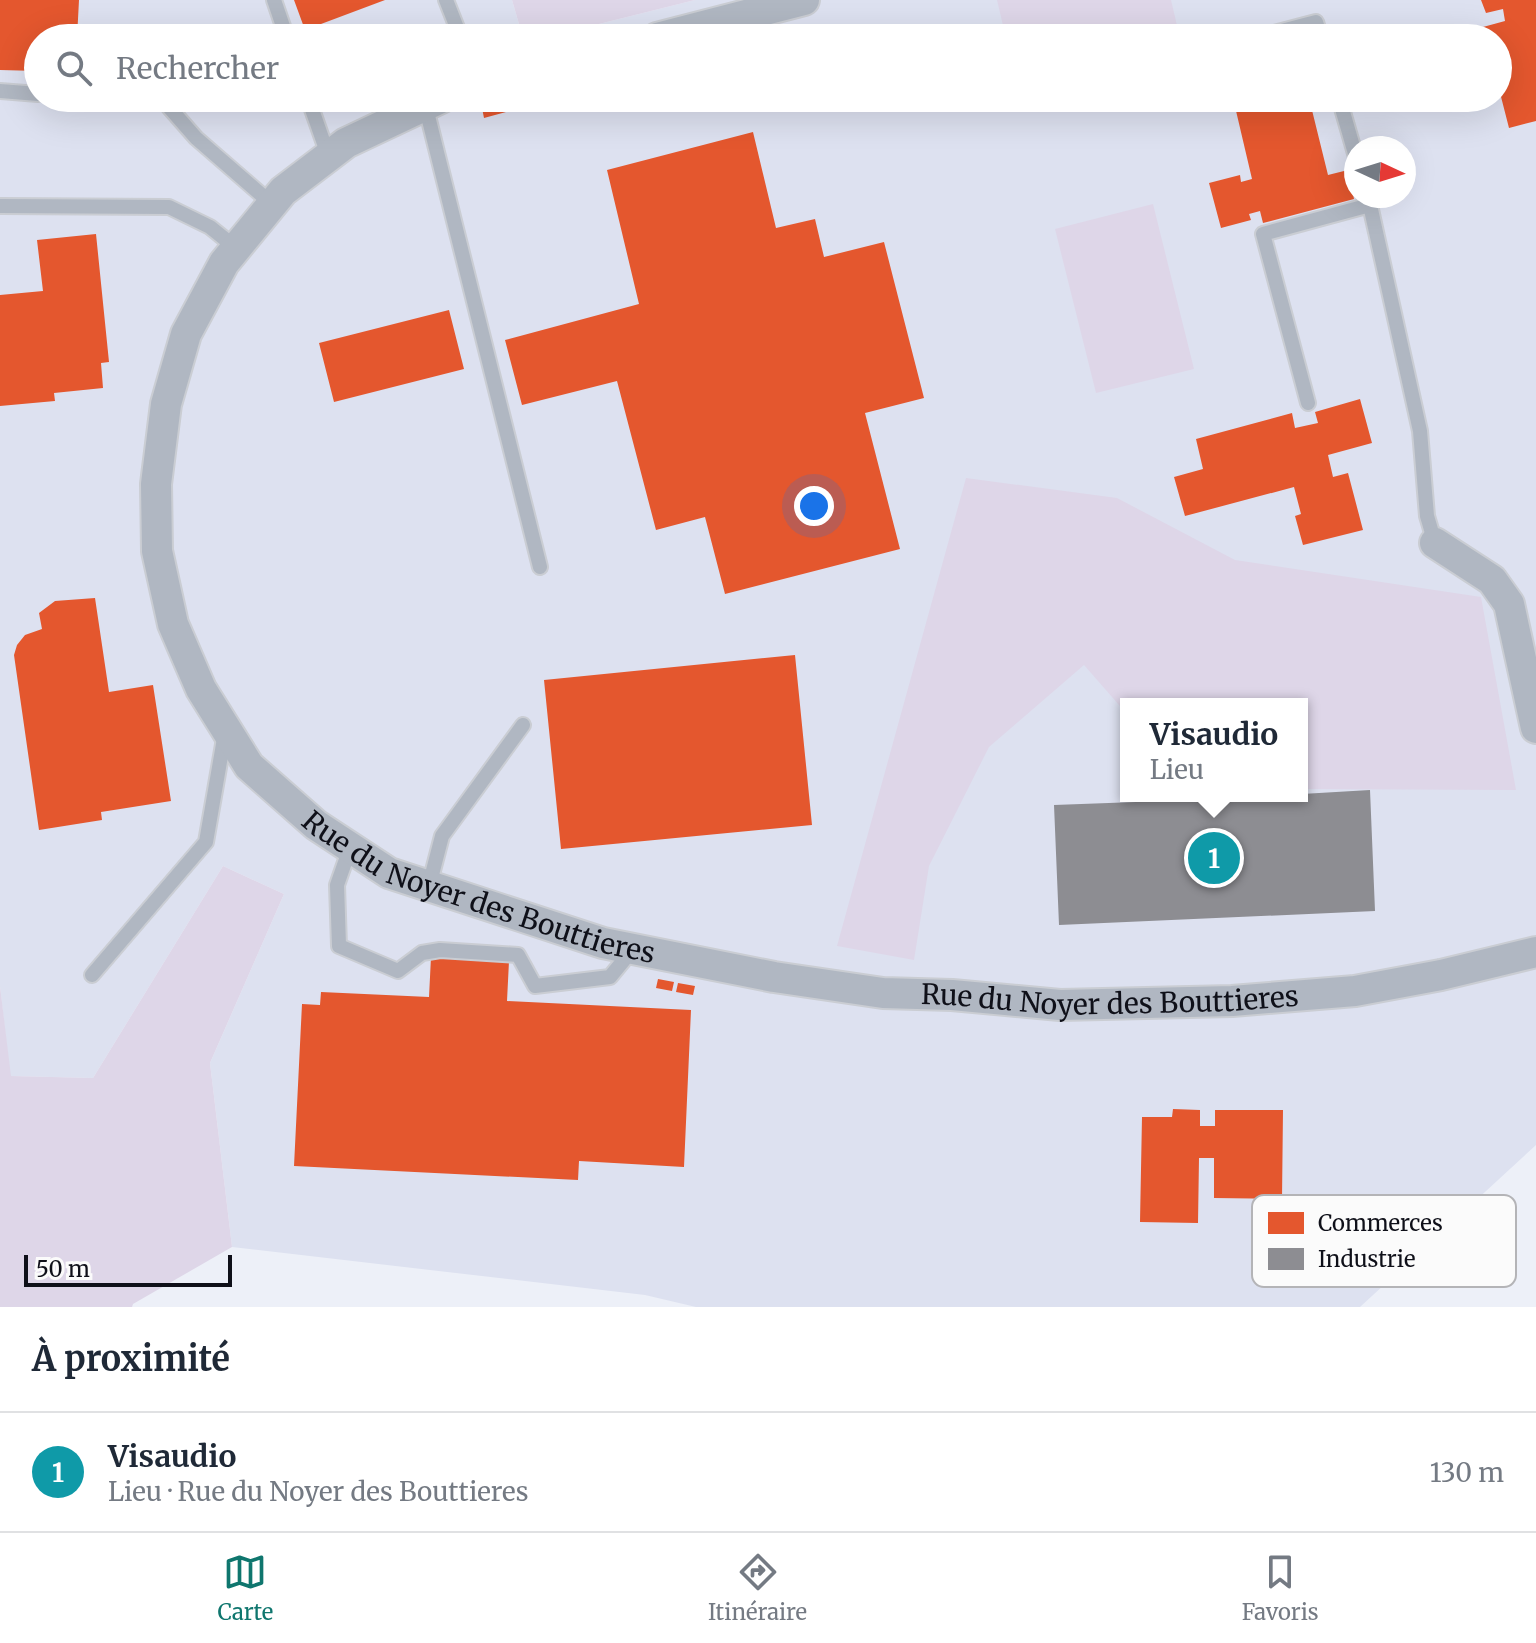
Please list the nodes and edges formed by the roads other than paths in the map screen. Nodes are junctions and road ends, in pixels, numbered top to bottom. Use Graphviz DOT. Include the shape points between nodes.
graph roads {
  1 [pos="274,0"];
  2 [pos="446,0"];
  3 [pos="804,0"];
  4 [pos="282,24"];
  5 [pos="455,24"];
  6 [pos="711,24"];
  7 [pos="0,91"];
  8 [pos="24,93"];
  9 [pos="173,112"];
  10 [pos="313,112"];
  11 [pos="410,112"];
  12 [pos="436,112"];
  13 [pos="1343,112"];
  14 [pos="1350,136"];
  15 [pos="328,155"];
  16 [pos="272,204"];
  17 [pos="0,206"];
  18 [pos="1344,208"];
  19 [pos="1371,208"];
  20 [pos="236,248"];
  21 [pos="1308,403"];
  22 [pos="1435,543"];
  23 [pos="540,567"];
  24 [pos="523,725"];
  25 [pos="226,728"];
  26 [pos="1536,728"];
  27 [pos="350,848"];
  28 [pos="429,886"];
  29 [pos="633,949"];
  30 [pos="1536,952"];
  31 [pos="92,975"];
  1 -- 4 [label="lane"];
  2 -- 5 [label="lane"];
  3 -- 6 [label="street"];
  7 -- 8 [label="lane"];
  9 -- 16 [label="lane"];
  10 -- 15 [label="lane"];
  11 -- 15 [label="street, Rue du Noyer des Bouttieres"];
  12 -- 23 [label="lane"];
  13 -- 14 [label="lane"];
  15 -- 16 [label="street, Rue du Noyer des Bouttieres"];
  16 -- 20 [label="street, Rue du Noyer des Bouttieres"];
  17 -- 20 [label="lane" via="169,207 210,227"];
  18 -- 21 [label="lane" via="1263,234"];
  19 -- 22 [label="lane" via="1420,431 1427,516"];
  20 -- 25 [label="street, Rue du Noyer des Bouttieres" via="186,334 166,404 156,484 157,551 173,624 201,689"];
  22 -- 26 [label="street" via="1492,580 1509,604"];
  24 -- 28 [label="lane" via="442,836"];
  25 -- 27 [label="street, Rue du Noyer des Bouttieres" via="249,766"];
  25 -- 31 [label="lane" via="206,842"];
  27 -- 28 [label="street, Rue du Noyer des Bouttieres" via="389,873"];
  27 -- 29 [label="lane" via="337,885 339,946 374,963 398,971 422,953 440,950 518,955 535,986 610,977"];
  28 -- 29 [label="street, Rue du Noyer des Bouttieres"];
  29 -- 30 [label="street, Rue du Noyer des Bouttieres" via="883,993 1060,1005 1232,1001 1355,991"];
}
